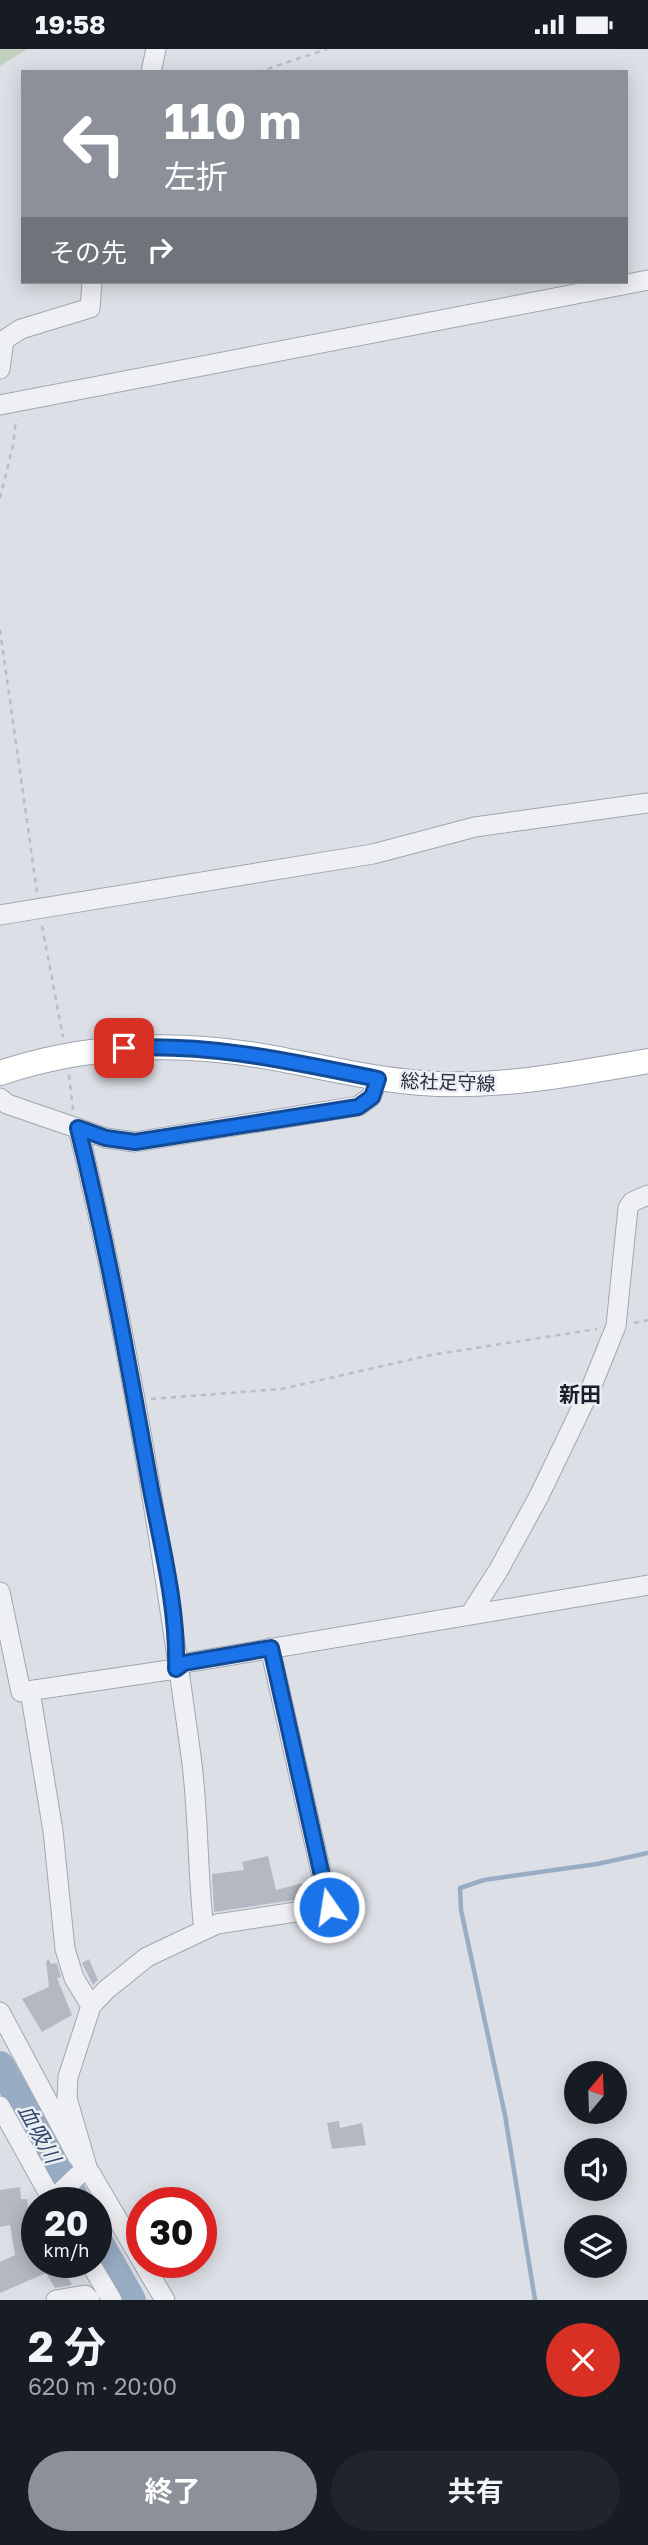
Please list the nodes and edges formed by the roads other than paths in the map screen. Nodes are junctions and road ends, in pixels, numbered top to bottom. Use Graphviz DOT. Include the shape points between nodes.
graph roads {
  1 [pos="156,49"];
  2 [pos="151,70"];
  3 [pos="648,280"];
  4 [pos="92,284"];
  5 [pos="627,284"];
  6 [pos="628,284"];
  7 [pos="0,369"];
  8 [pos="8,403"];
  9 [pos="648,803"];
  10 [pos="0,915"];
  11 [pos="648,1061"];
  12 [pos="0,1073"];
  13 [pos="378,1079"];
  14 [pos="0,1098"];
  15 [pos="77,1128"];
  16 [pos="648,1195"];
  17 [pos="648,1585"];
  18 [pos="0,1592"];
  19 [pos="471,1613"];
  20 [pos="271,1648"];
  21 [pos="176,1669"];
  22 [pos="30,1691"];
  23 [pos="204,1930"];
  24 [pos="91,2006"];
  25 [pos="0,2012"];
  26 [pos="0,2106"];
  27 [pos="0,2133"];
  28 [pos="33,2166"];
  29 [pos="85,2169"];
  30 [pos="48,2187"];
  31 [pos="68,2187"];
  32 [pos="126,2236"];
  33 [pos="99,2278"];
  34 [pos="152,2278"];
  35 [pos="56,2300"];
  36 [pos="90,2300"];
  37 [pos="112,2300"];
  38 [pos="165,2300"];
  1 -- 2 [label="street"];
  3 -- 6 [label="street"];
  4 -- 7 [label="street" via="90,308 21,329 4,340"];
  5 -- 8 [label="street"];
  9 -- 10 [label="street" via="475,827 373,854"];
  11 -- 13 [label="main road, 総社足守線" via="491,1085"];
  12 -- 13 [label="main road, 総社足守線" via="104,1049 164,1045 217,1049"];
  13 -- 15 [label="street" via="372,1097 358,1107 202,1133 135,1142"];
  14 -- 15 [label="street"];
  15 -- 21 [label="street" via="113,1275 136,1400"];
  16 -- 19 [label="street" via="628,1208 616,1326 591,1388 539,1496"];
  17 -- 19 [label="street"];
  18 -- 22 [label="street" via="21,1692"];
  19 -- 20 [label="street"];
  20 -- 21 [label="street" via="184,1663"];
  20 -- 23 [label="street" via="329,1907 217,1924"];
  21 -- 22 [label="street"];
  21 -- 23 [label="street" via="191,1758"];
  22 -- 24 [label="street" via="65,1949 74,1978"];
  23 -- 24 [label="street" via="147,1957"];
  24 -- 29 [label="street" via="68,2077 67,2098"];
  25 -- 29 [label="street"];
  26 -- 28 [label="street"];
  27 -- 28 [label="street"];
  28 -- 30 [label="street"];
  29 -- 31 [label="street"];
  29 -- 32 [label="street"];
  33 -- 37 [label="street"];
  34 -- 38 [label="street"];
  35 -- 36 [label="street" via="85,2295"];
}
